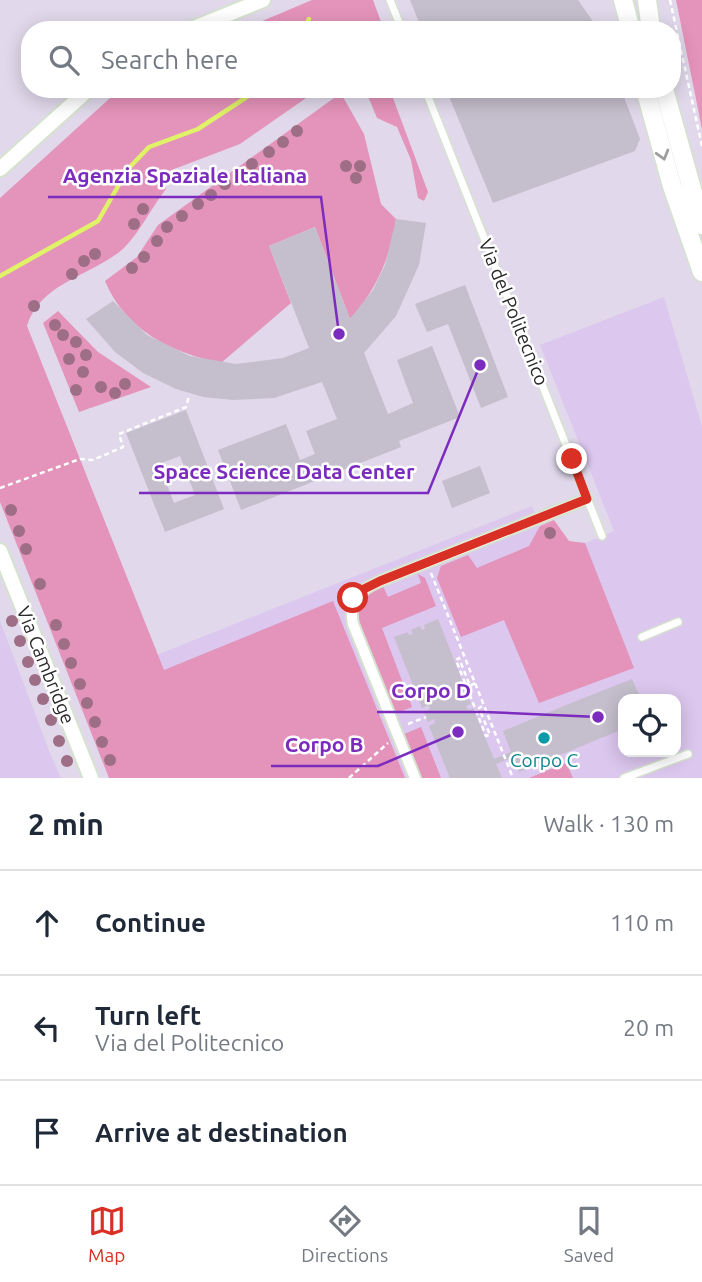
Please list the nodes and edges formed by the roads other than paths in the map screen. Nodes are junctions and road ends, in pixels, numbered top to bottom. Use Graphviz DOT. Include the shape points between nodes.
graph roads {
  1 [pos="263,0"];
  2 [pos="390,0"];
  3 [pos="623,0"];
  4 [pos="647,0"];
  5 [pos="211,21"];
  6 [pos="398,21"];
  7 [pos="629,21"];
  8 [pos="650,21"];
  9 [pos="79,98"];
  10 [pos="429,98"];
  11 [pos="648,98"];
  12 [pos="667,98"];
  13 [pos="0,169"];
  14 [pos="702,225"];
  15 [pos="702,272"];
  16 [pos="587,499"];
  17 [pos="602,536"];
  18 [pos="0,551"];
  19 [pos="678,622"];
  20 [pos="642,637"];
  21 [pos="688,754"];
  22 [pos="91,778"];
  23 [pos="415,778"];
  24 [pos="624,778"];
  1 -- 5 [label="street"];
  2 -- 6 [label="lane"];
  3 -- 7 [label="street"];
  4 -- 8 [label="street"];
  9 -- 13 [label="street"];
  10 -- 16 [label="lane, Via del Politecnico"];
  11 -- 15 [label="street, one-way"];
  12 -- 14 [label="street"];
  16 -- 17 [label="lane, Via del Politecnico"];
  16 -- 23 [label="street" via="365,588 353,598 353,624"];
  18 -- 22 [label="street, Via Cambridge"];
  19 -- 20 [label="lane"];
  21 -- 24 [label="lane"];
}
